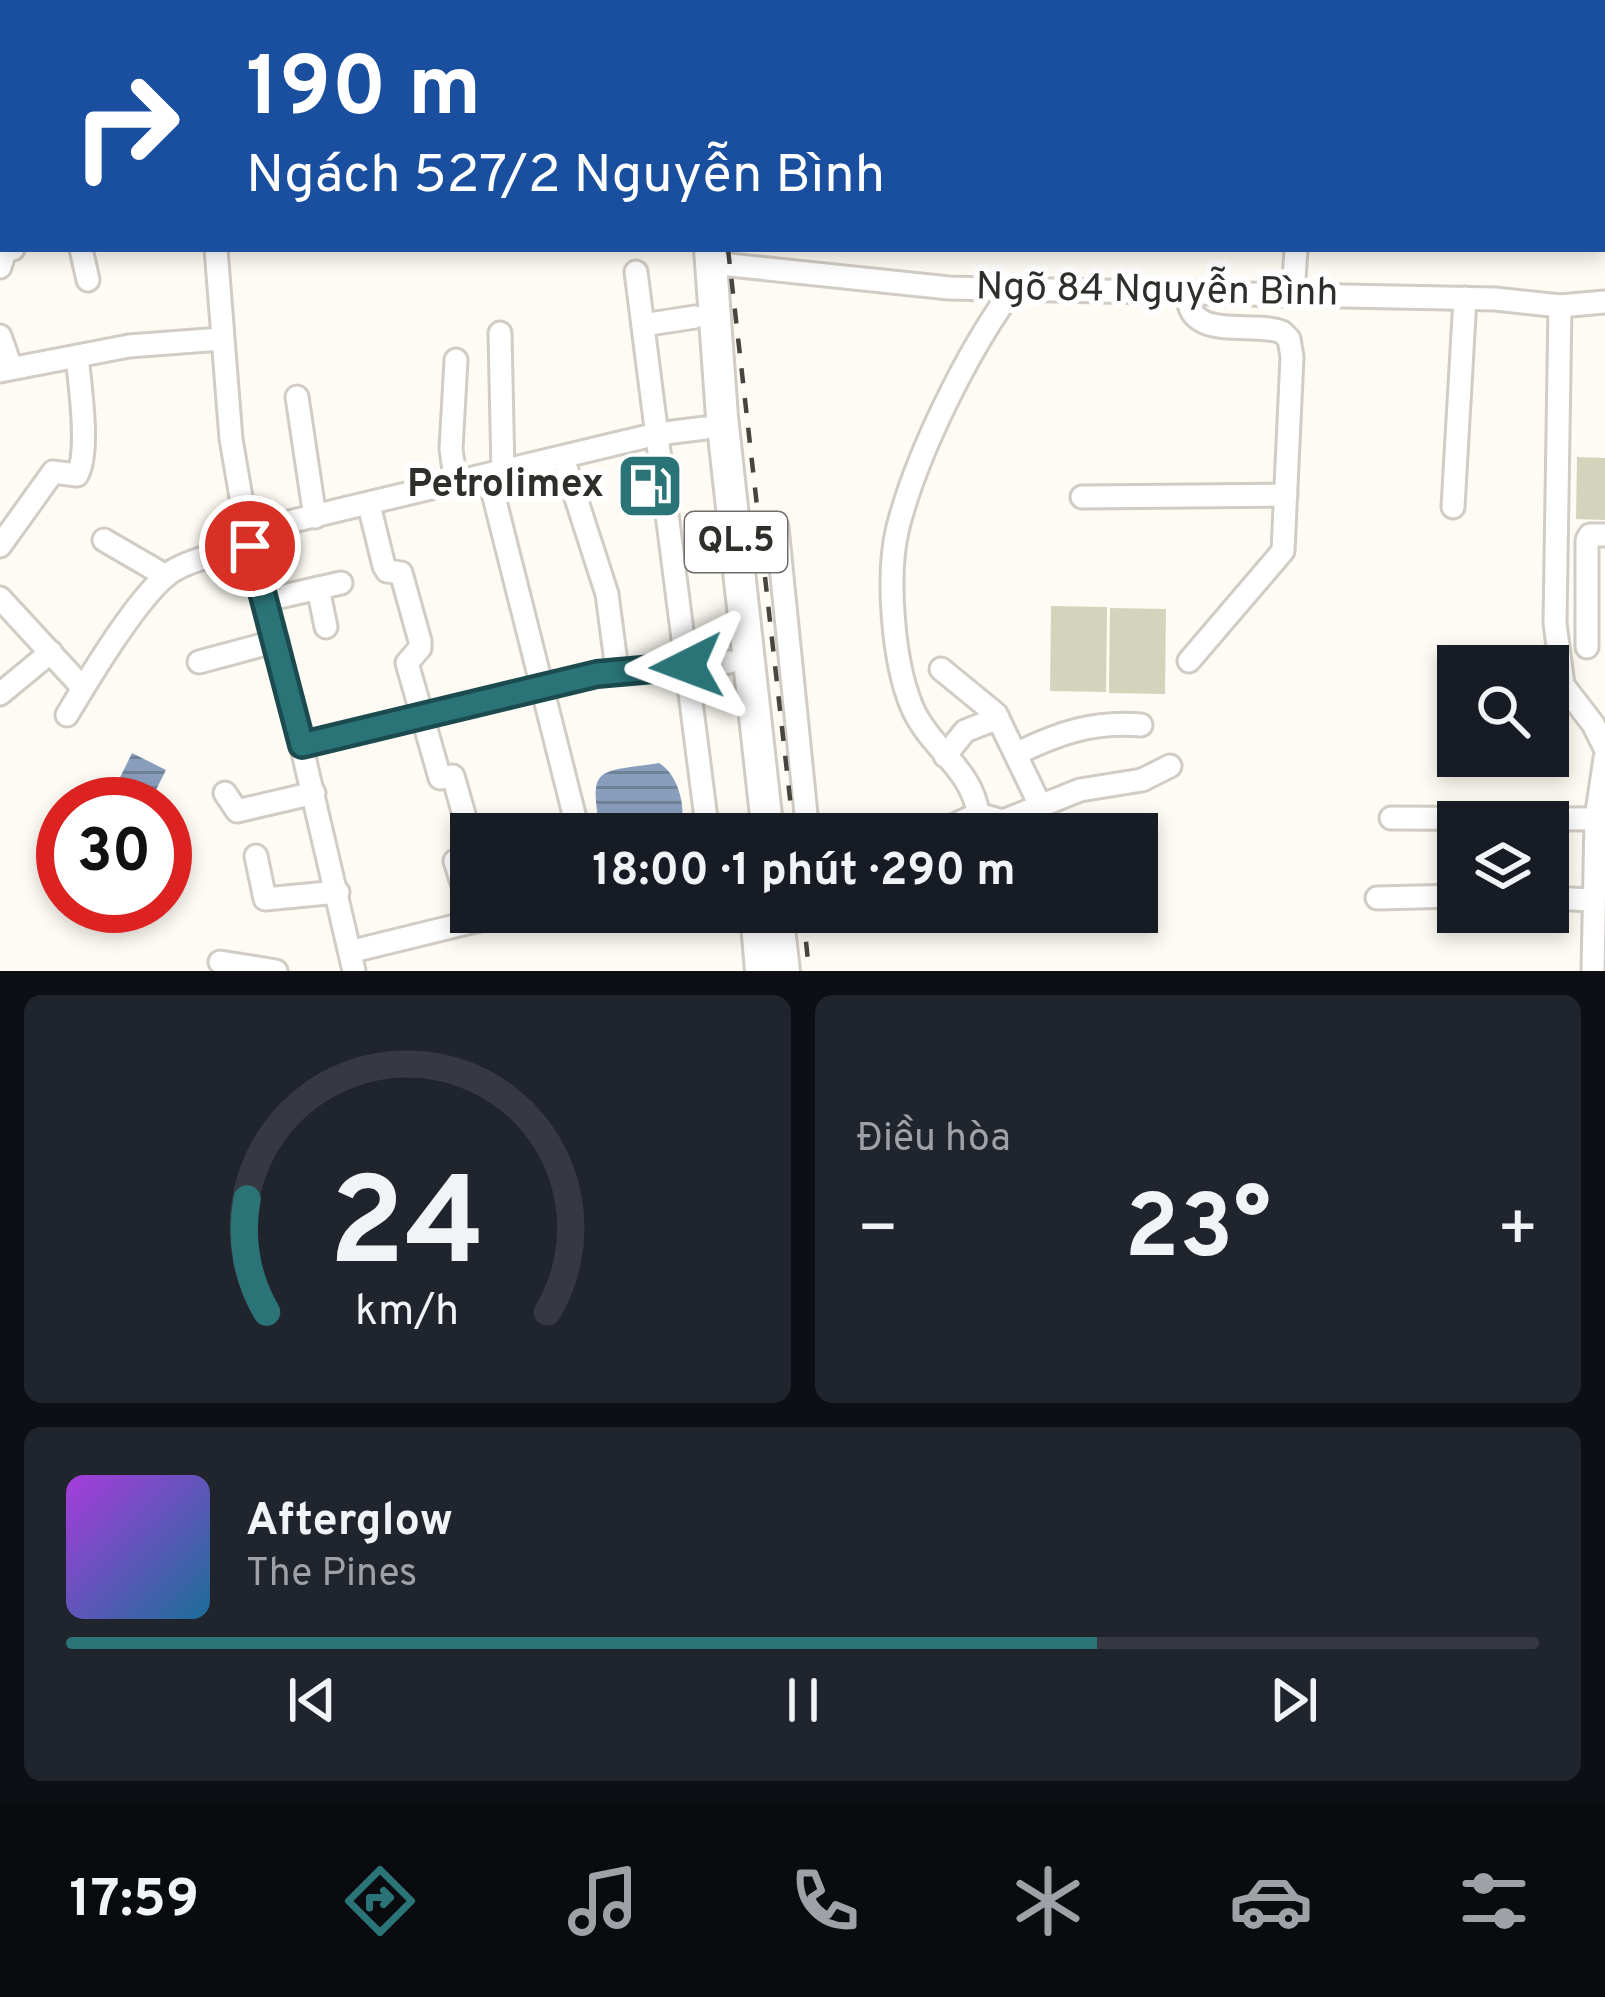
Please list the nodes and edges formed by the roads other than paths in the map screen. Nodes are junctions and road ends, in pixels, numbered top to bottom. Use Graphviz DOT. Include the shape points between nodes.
graph roads {
  1 [pos="82,252"];
  2 [pos="216,252"];
  3 [pos="1296,252"];
  4 [pos="704,254"];
  5 [pos="636,272"];
  6 [pos="88,280"];
  7 [pos="1013,289"];
  8 [pos="1188,292"];
  9 [pos="1293,295"];
  10 [pos="1465,298"];
  11 [pos="1605,302"];
  12 [pos="1560,305"];
  13 [pos="695,317"];
  14 [pos="643,325"];
  15 [pos="500,333"];
  16 [pos="0,336"];
  17 [pos="221,339"];
  18 [pos="77,356"];
  19 [pos="456,360"];
  20 [pos="6,369"];
  21 [pos="297,397"];
  22 [pos="705,428"];
  23 [pos="657,434"];
  24 [pos="563,458"];
  25 [pos="496,475"];
  26 [pos="456,485"];
  27 [pos="1286,495"];
  28 [pos="1082,497"];
  29 [pos="369,505"];
  30 [pos="1453,507"];
  31 [pos="315,517"];
  32 [pos="777,527"];
  33 [pos="1605,535"];
  34 [pos="249,539"];
  35 [pos="104,540"];
  36 [pos="0,546"];
  37 [pos="166,576"];
  38 [pos="0,598"];
  39 [pos="266,600"];
  40 [pos="326,627"];
  41 [pos="277,640"];
  42 [pos="1557,644"];
  43 [pos="1596,648"];
  44 [pos="51,652"];
  45 [pos="199,662"];
  46 [pos="730,662"];
  47 [pos="1189,662"];
  48 [pos="687,666"];
  49 [pos="941,669"];
  50 [pos="617,670"];
  51 [pos="542,686"];
  52 [pos="83,688"];
  53 [pos="0,694"];
  54 [pos="67,715"];
  55 [pos="422,716"];
  56 [pos="998,718"];
  57 [pos="1141,725"];
  58 [pos="302,745"];
  59 [pos="1605,748"];
  60 [pos="1016,754"];
  61 [pos="945,756"];
  62 [pos="1605,758"];
  63 [pos="1170,766"];
  64 [pos="225,793"];
  65 [pos="314,793"];
  66 [pos="1040,805"];
  67 [pos="464,813"];
  68 [pos="574,813"];
  69 [pos="705,813"];
  70 [pos="746,813"];
  71 [pos="766,813"];
  72 [pos="806,813"];
  73 [pos="978,813"];
  74 [pos="1022,813"];
  75 [pos="1391,818"];
  76 [pos="1596,819"];
  77 [pos="256,856"];
  78 [pos="338,892"];
  79 [pos="1437,897"];
  80 [pos="1377,898"];
  81 [pos="1569,899"];
  82 [pos="1593,900"];
  83 [pos="450,929"];
  84 [pos="758,933"];
  85 [pos="779,933"];
  86 [pos="354,961"];
  87 [pos="220,962"];
  88 [pos="276,971"];
  89 [pos="761,971"];
  90 [pos="784,971"];
  91 [pos="1593,971"];
  1 -- 6 [label="street"];
  2 -- 17 [label="street"];
  3 -- 9 [label="street"];
  4 -- 7 [label="street, Ngõ 84 Nguyễn Bình" via="927,286"];
  4 -- 13 [label="highway, QL.5"];
  4 -- 71 [label="highway, QL.5"];
  5 -- 14 [label="street"];
  7 -- 8 [label="street, Ngõ 84 Nguyễn Bình"];
  7 -- 61 [label="street" via="964,366 898,527 892,571 899,657 911,704"];
  8 -- 9 [label="street, Ngõ 84 Nguyễn Bình"];
  8 -- 27 [label="street" via="1187,309 1198,320 1274,329 1289,339"];
  9 -- 10 [label="street, Ngõ 84 Nguyễn Bình"];
  10 -- 12 [label="street, Ngõ 84 Nguyễn Bình"];
  10 -- 30 [label="street"];
  11 -- 12 [label="street, Ngõ 84 Nguyễn Bình"];
  12 -- 42 [label="street"];
  13 -- 14 [label="street"];
  13 -- 22 [label="highway, QL.5"];
  14 -- 23 [label="street"];
  15 -- 25 [label="street"];
  16 -- 20 [label="street"];
  17 -- 18 [label="street"];
  17 -- 34 [label="street"];
  18 -- 20 [label="street"];
  18 -- 36 [label="street" via="81,471 52,472"];
  19 -- 26 [label="street"];
  21 -- 31 [label="street"];
  22 -- 23 [label="street"];
  22 -- 46 [label="highway, QL.5"];
  23 -- 24 [label="street"];
  23 -- 48 [label="street"];
  24 -- 25 [label="street"];
  24 -- 50 [label="street" via="607,594"];
  25 -- 26 [label="street"];
  25 -- 51 [label="street"];
  26 -- 29 [label="street"];
  27 -- 28 [label="street"];
  27 -- 47 [label="street" via="1280,557"];
  29 -- 31 [label="street"];
  29 -- 55 [label="street" via="384,566 400,573 420,641 407,663"];
  31 -- 34 [label="street"];
  32 -- 72 [label="street"];
  33 -- 43 [label="street" via="1586,543"];
  34 -- 37 [label="street"];
  34 -- 39 [label="street"];
  35 -- 37 [label="street"];
  37 -- 52 [label="street"];
  38 -- 44 [label="street"];
  39 -- 40 [label="street" via="329,586"];
  39 -- 41 [label="street"];
  41 -- 45 [label="street"];
  41 -- 58 [label="street"];
  42 -- 43 [label="street"];
  42 -- 59 [label="street" via="1563,685"];
  44 -- 52 [label="street"];
  44 -- 53 [label="street"];
  46 -- 48 [label="street"];
  46 -- 70 [label="highway, QL.5"];
  48 -- 50 [label="street"];
  48 -- 69 [label="street"];
  49 -- 56 [label="street"];
  50 -- 51 [label="street"];
  51 -- 55 [label="street"];
  51 -- 68 [label="street"];
  52 -- 54 [label="street"];
  55 -- 58 [label="street"];
  55 -- 67 [label="street" via="440,778 453,776"];
  56 -- 60 [label="street"];
  56 -- 61 [label="street" via="964,731"];
  57 -- 60 [label="street" via="1079,728"];
  58 -- 65 [label="street"];
  60 -- 66 [label="street"];
  61 -- 73 [label="street" via="964,775"];
  62 -- 76 [label="street"];
  63 -- 66 [label="street" via="1142,781"];
  64 -- 65 [label="street" via="237,811"];
  65 -- 78 [label="street"];
  66 -- 74 [label="street"];
  75 -- 76 [label="street"];
  76 -- 82 [label="street"];
  77 -- 78 [label="street" via="265,899"];
  78 -- 86 [label="street"];
  79 -- 80 [label="street"];
  81 -- 82 [label="street"];
  82 -- 91 [label="street"];
  83 -- 86 [label="street"];
  84 -- 89 [label="highway"];
  85 -- 90 [label="highway"];
  87 -- 88 [label="street"];
}
